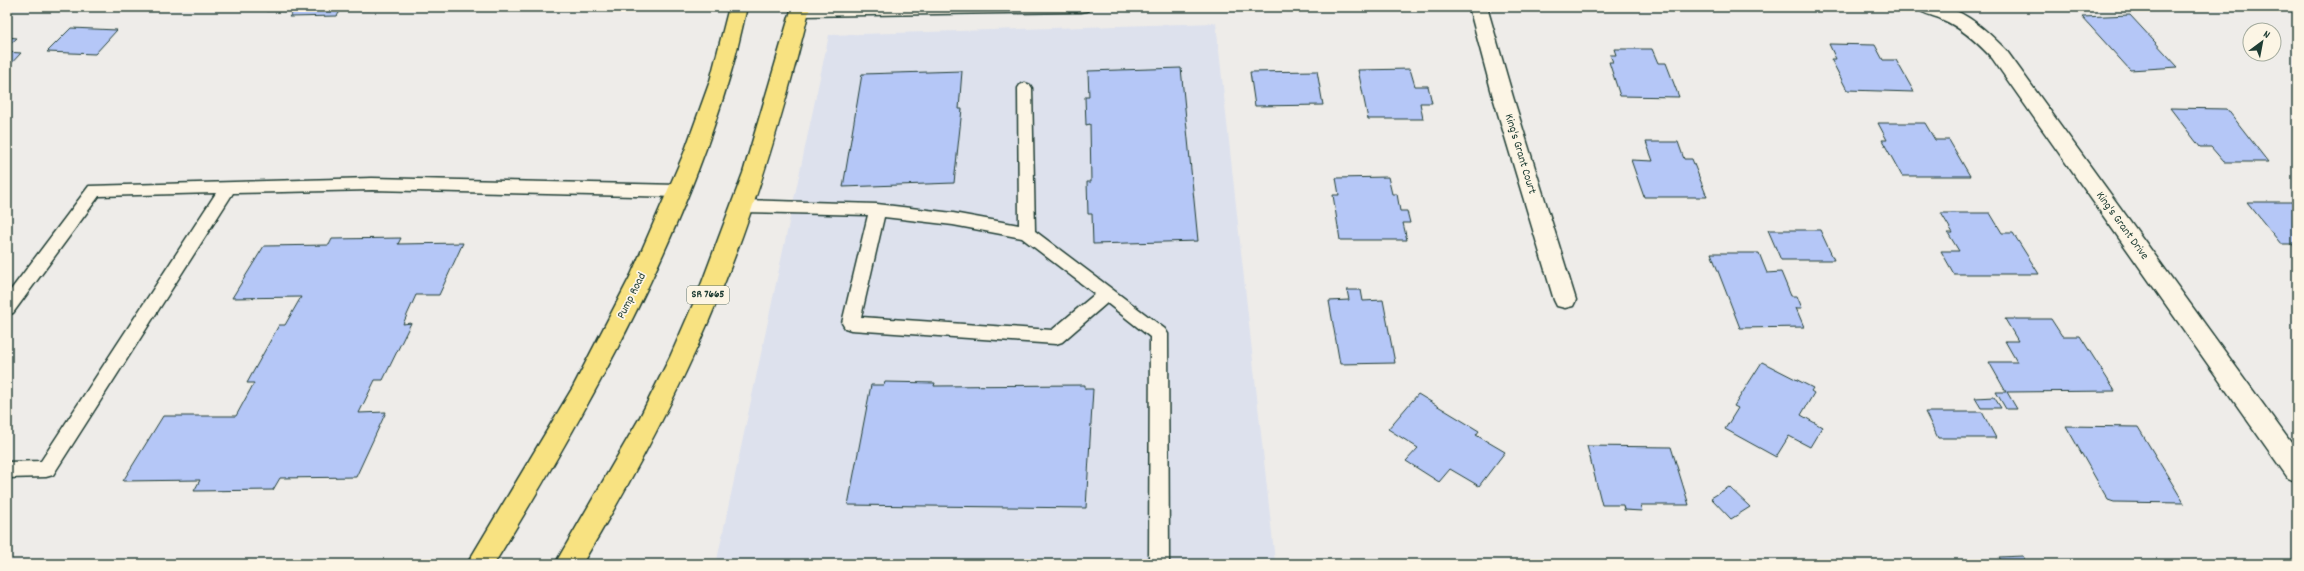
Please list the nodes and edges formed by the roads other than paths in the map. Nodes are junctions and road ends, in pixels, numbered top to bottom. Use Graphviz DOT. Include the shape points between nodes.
graph roads {
  1 [pos="738,7"];
  2 [pos="1081,7"];
  3 [pos="1478,7"];
  4 [pos="1924,7"];
  5 [pos="800,9"];
  6 [pos="1025,88"];
  7 [pos="228,187"];
  8 [pos="679,191"];
  9 [pos="743,206"];
  10 [pos="877,210"];
  11 [pos="1027,233"];
  12 [pos="1106,294"];
  13 [pos="1565,300"];
  14 [pos="7,308"];
  15 [pos="7,470"];
  16 [pos="2297,471"];
  17 [pos="480,564"];
  18 [pos="568,564"];
  19 [pos="1159,564"];
  1 -- 8 [label="main road, Pump Road" via="717,90"];
  2 -- 5 [label="street"];
  3 -- 13 [label="street, King's Grant Court"];
  4 -- 16 [label="street, King's Grant Drive" via="1947,14 1976,30 1999,54"];
  5 -- 9 [label="main road, SR 7665" via="791,49"];
  6 -- 11 [label="lane"];
  7 -- 8 [label="lane" via="372,184"];
  7 -- 14 [label="lane" via="95,190"];
  7 -- 15 [label="lane" via="46,469"];
  8 -- 17 [label="main road, Pump Road" via="648,263 573,408"];
  9 -- 10 [label="lane"];
  9 -- 18 [label="main road, SR 7665" via="692,334 636,446 597,518"];
  10 -- 11 [label="lane" via="953,219"];
  10 -- 12 [label="lane" via="851,323 1056,337"];
  11 -- 12 [label="lane"];
  12 -- 19 [label="lane" via="1159,334"];
}
